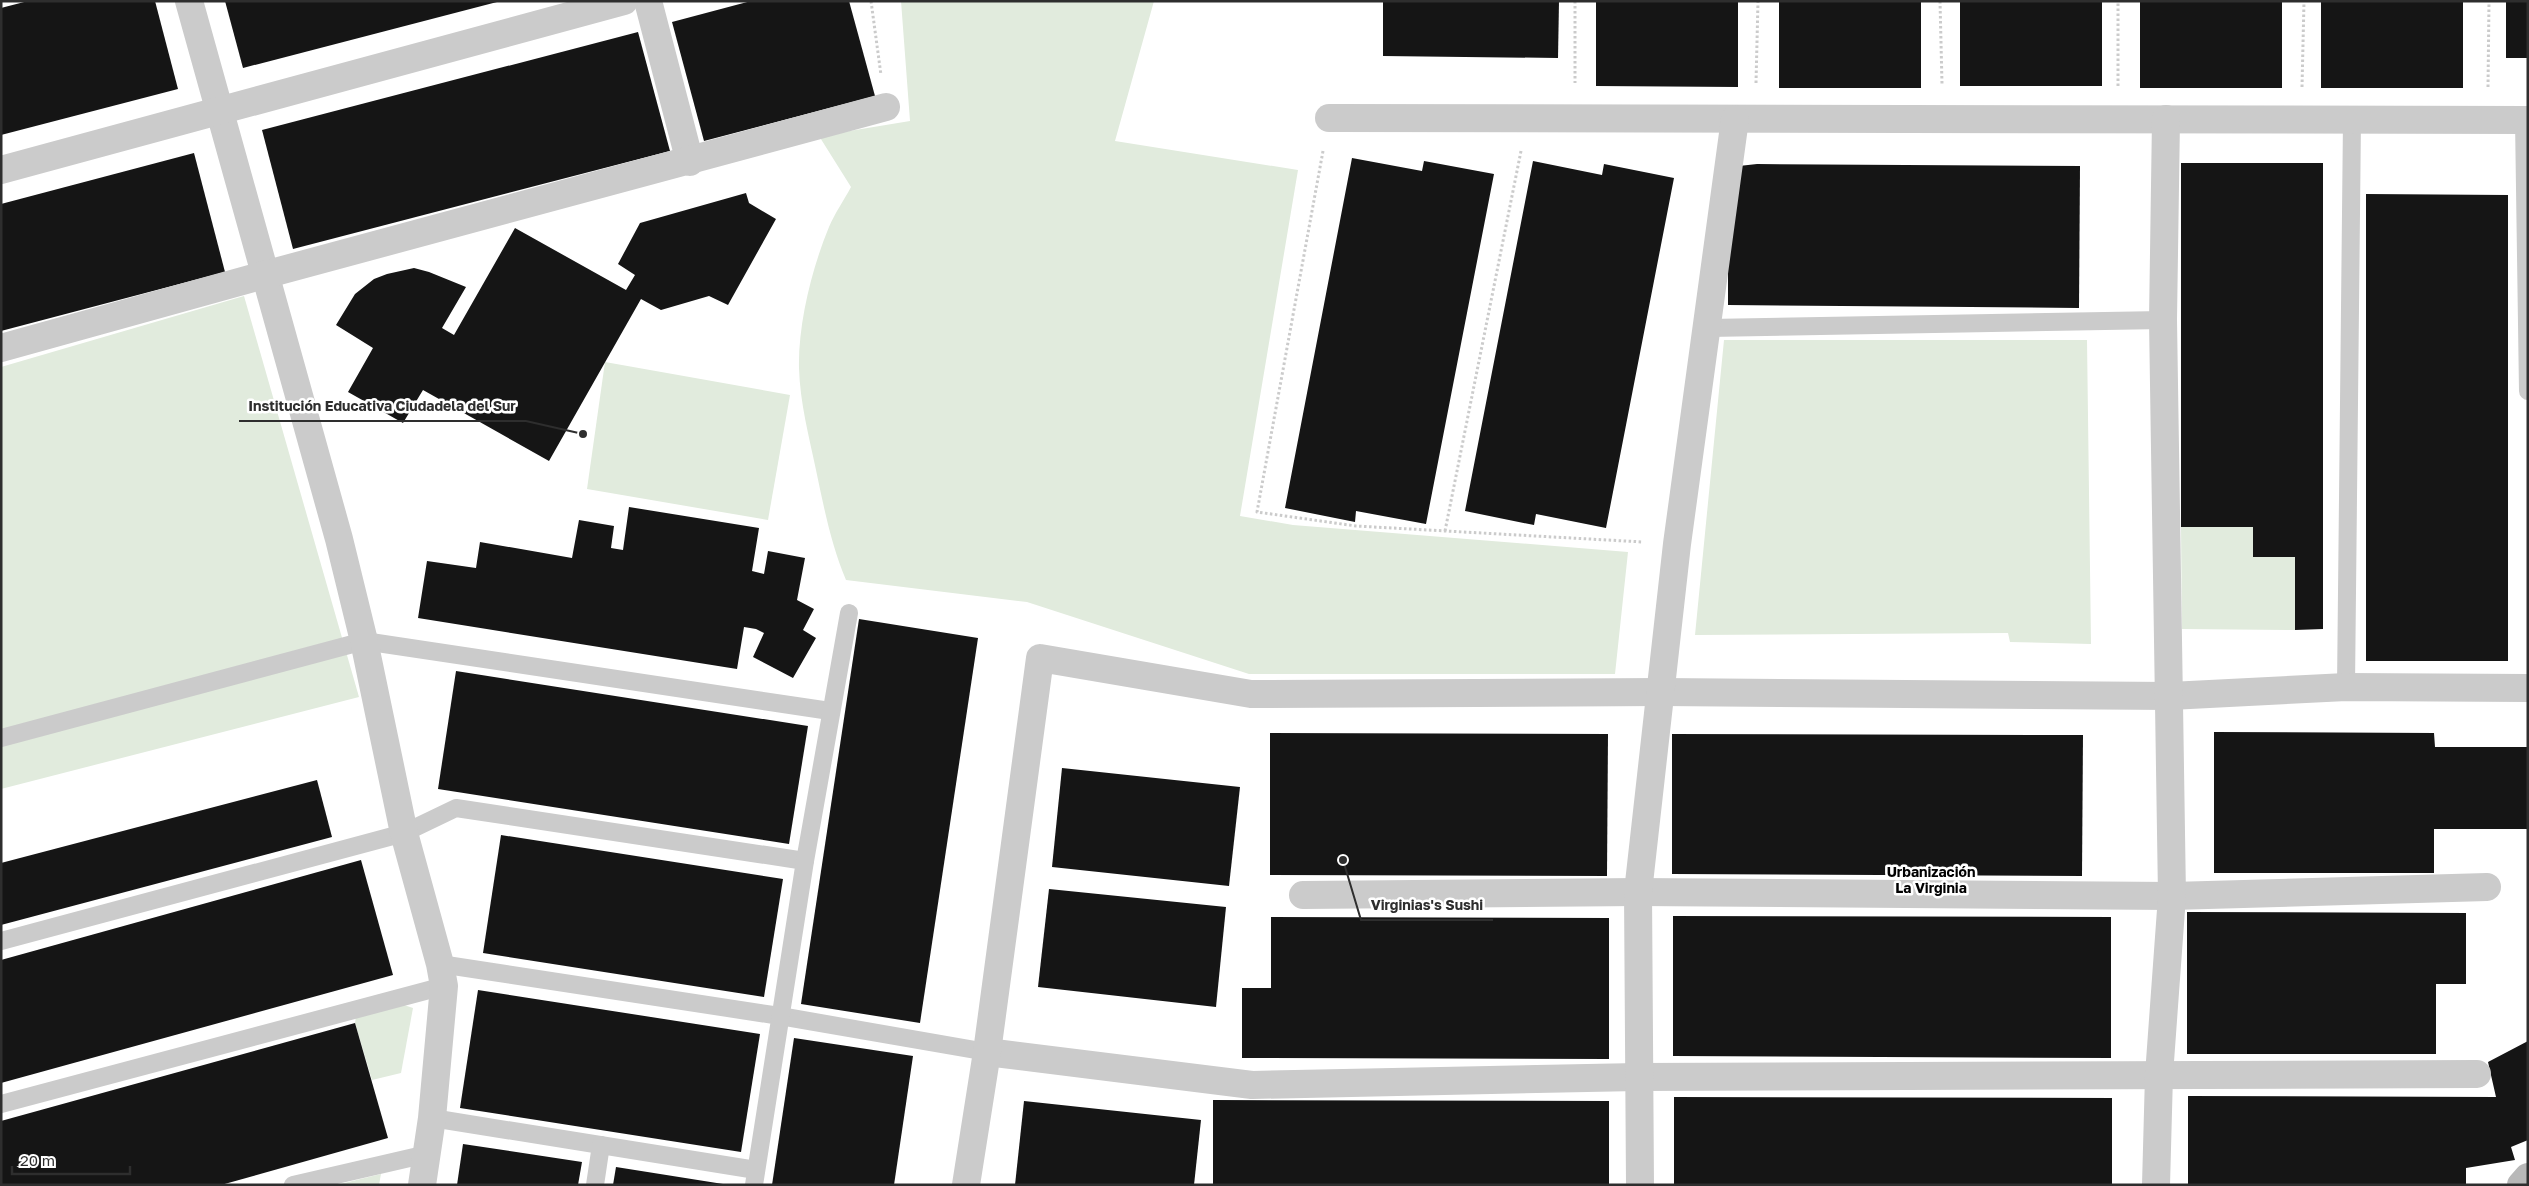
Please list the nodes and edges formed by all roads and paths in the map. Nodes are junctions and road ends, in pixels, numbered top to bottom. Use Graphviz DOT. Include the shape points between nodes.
graph roads {
  1 [pos="189,1"];
  2 [pos="624,1"];
  3 [pos="648,1"];
  4 [pos="870,1"];
  5 [pos="1574,1"];
  6 [pos="1758,1"];
  7 [pos="1940,1"];
  8 [pos="2118,1"];
  9 [pos="2304,1"];
  10 [pos="2489,1"];
  11 [pos="886,107"];
  12 [pos="219,111"];
  13 [pos="1329,118"];
  14 [pos="1527,119"];
  15 [pos="1575,119"];
  16 [pos="1746,119"];
  17 [pos="1943,119"];
  18 [pos="2118,119"];
  19 [pos="2166,120"];
  20 [pos="2302,120"];
  21 [pos="2352,120"];
  22 [pos="2488,120"];
  23 [pos="2526,120"];
  24 [pos="690,162"];
  25 [pos="1,170"];
  26 [pos="264,275"];
  27 [pos="2163,320"];
  28 [pos="1708,328"];
  29 [pos="1,348"];
  30 [pos="2528,392"];
  31 [pos="1444,531"];
  32 [pos="1677,544"];
  33 [pos="849,614"];
  34 [pos="364,641"];
  35 [pos="2346,687"];
  36 [pos="2528,688"];
  37 [pos="1662,692"];
  38 [pos="2170,696"];
  39 [pos="830,711"];
  40 [pos="1,738"];
  41 [pos="404,833"];
  42 [pos="805,861"];
  43 [pos="2487,887"];
  44 [pos="1638,892"];
  45 [pos="1303,895"];
  46 [pos="2172,896"];
  47 [pos="1,941"];
  48 [pos="442,975"];
  49 [pos="780,1016"];
  50 [pos="987,1052"];
  51 [pos="2477,1074"];
  52 [pos="2159,1075"];
  53 [pos="1638,1077"];
  54 [pos="1,1104"];
  55 [pos="432,1118"];
  56 [pos="601,1145"];
  57 [pos="427,1154"];
  58 [pos="755,1177"];
  59 [pos="2528,1177"];
  60 [pos="293,1185"];
  61 [pos="422,1185"];
  62 [pos="595,1185"];
  63 [pos="966,1185"];
  64 [pos="1640,1185"];
  65 [pos="2156,1185"];
  66 [pos="2521,1185"];
  1 -- 12 [label="street"];
  2 -- 12 [label="street"];
  3 -- 24 [label="street"];
  4 -- 11 [label="path"];
  5 -- 15 [label="path"];
  6 -- 16 [label="path"];
  7 -- 17 [label="path"];
  8 -- 18 [label="path"];
  9 -- 20 [label="path"];
  10 -- 22 [label="path"];
  11 -- 24 [label="street"];
  12 -- 25 [label="street"];
  12 -- 26 [label="street"];
  13 -- 14 [label="street"];
  13 -- 31 [label="path" via="1257,512 1356,526"];
  14 -- 15 [label="street"];
  14 -- 31 [label="path"];
  15 -- 16 [label="street"];
  16 -- 17 [label="street"];
  16 -- 28 [label="street"];
  17 -- 18 [label="street"];
  18 -- 19 [label="street"];
  19 -- 20 [label="street"];
  19 -- 27 [label="street"];
  20 -- 21 [label="street"];
  21 -- 22 [label="street"];
  21 -- 35 [label="lane"];
  22 -- 23 [label="street"];
  23 -- 30 [label="lane"];
  24 -- 26 [label="street"];
  26 -- 29 [label="street"];
  26 -- 34 [label="street"];
  27 -- 28 [label="lane"];
  27 -- 38 [label="street"];
  28 -- 32 [label="street"];
  31 -- 32 [label="path"];
  32 -- 37 [label="street"];
  33 -- 39 [label="lane"];
  34 -- 39 [label="lane"];
  34 -- 40 [label="lane"];
  34 -- 41 [label="street"];
  35 -- 36 [label="street"];
  35 -- 38 [label="street"];
  37 -- 38 [label="street"];
  37 -- 44 [label="street"];
  37 -- 50 [label="street" via="1251,694 1040,658"];
  38 -- 46 [label="street"];
  39 -- 42 [label="lane"];
  41 -- 42 [label="lane" via="456,808"];
  41 -- 47 [label="lane"];
  41 -- 48 [label="street"];
  42 -- 49 [label="lane"];
  43 -- 46 [label="street"];
  44 -- 45 [label="street"];
  44 -- 46 [label="street"];
  44 -- 53 [label="street"];
  46 -- 52 [label="street"];
  48 -- 49 [label="lane"];
  48 -- 54 [label="lane"];
  48 -- 55 [label="street"];
  49 -- 50 [label="lane"];
  49 -- 58 [label="lane"];
  50 -- 53 [label="street" via="1252,1085"];
  50 -- 63 [label="street"];
  51 -- 52 [label="street"];
  52 -- 53 [label="street"];
  52 -- 65 [label="street"];
  53 -- 64 [label="street"];
  55 -- 56 [label="lane"];
  55 -- 57 [label="street"];
  56 -- 58 [label="lane"];
  56 -- 62 [label="lane"];
  57 -- 60 [label="lane"];
  57 -- 61 [label="street"];
  59 -- 66 [label="street"];
}
